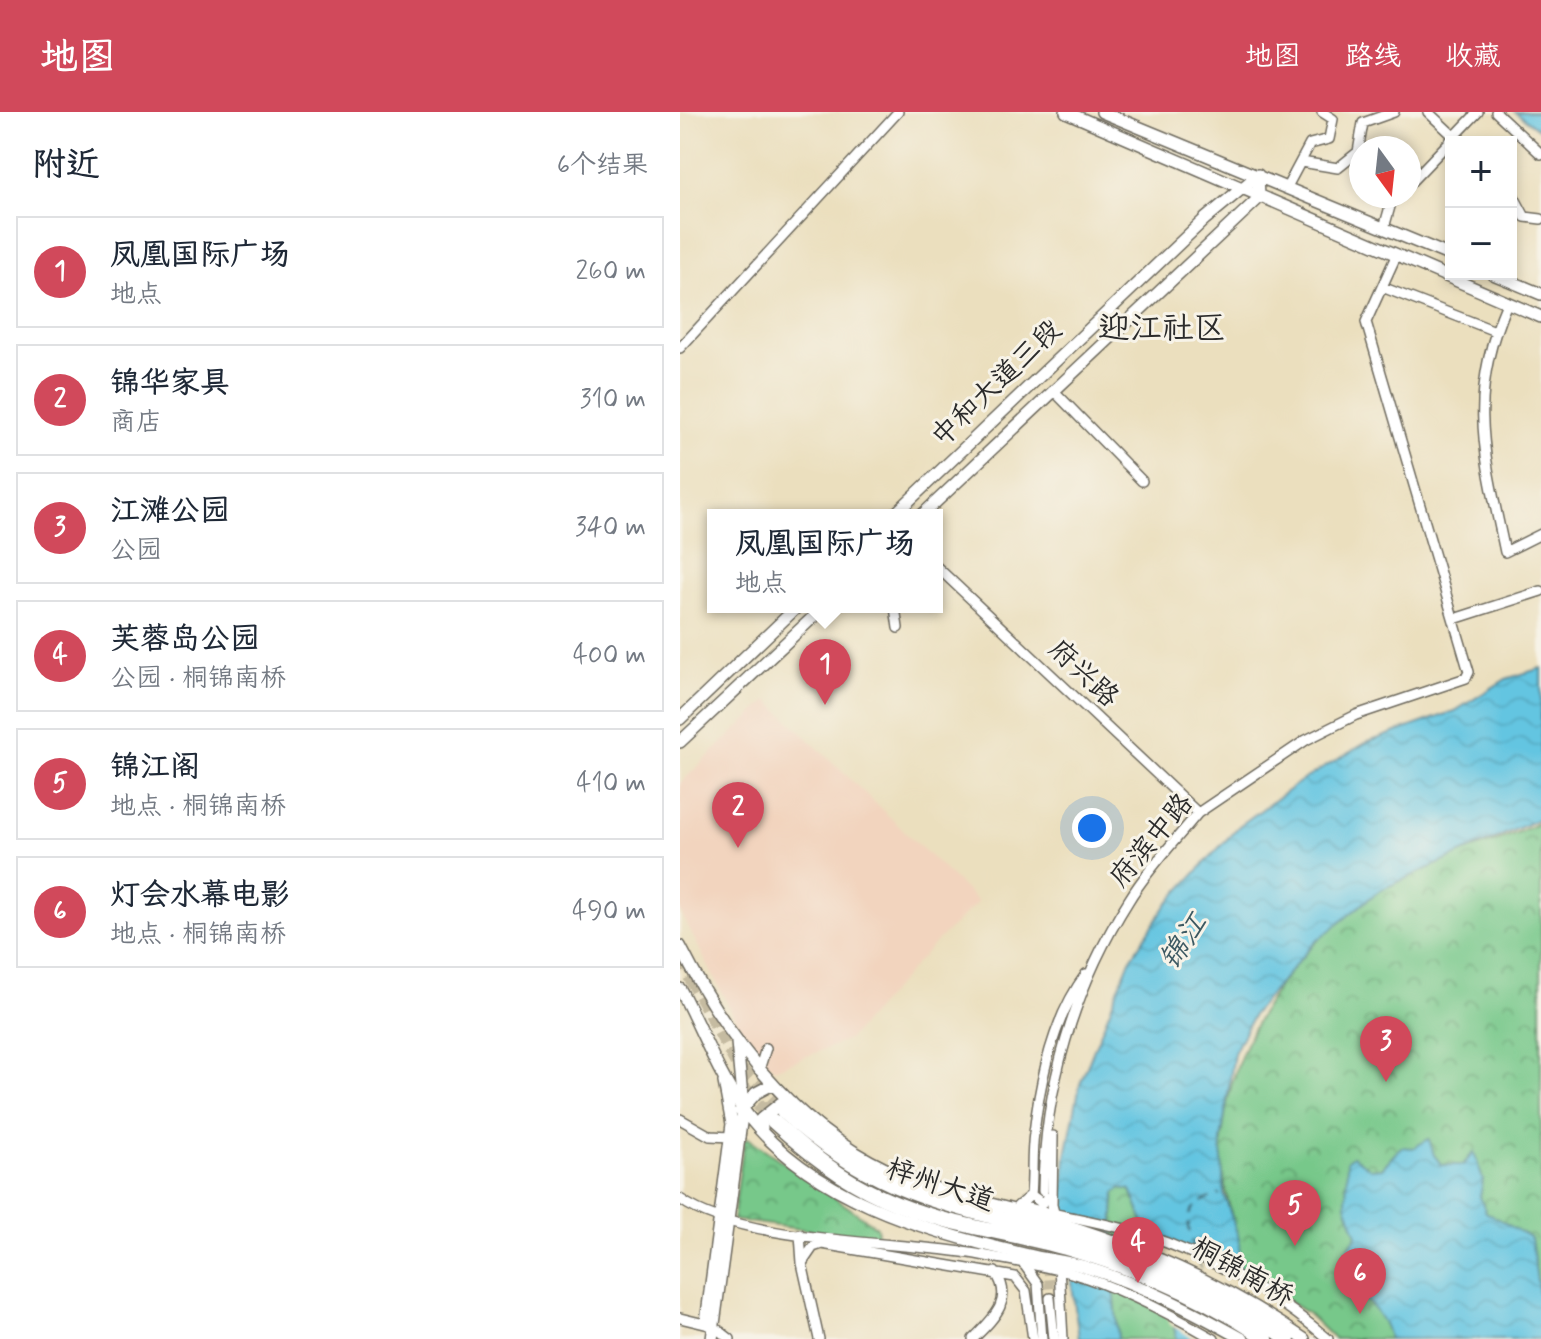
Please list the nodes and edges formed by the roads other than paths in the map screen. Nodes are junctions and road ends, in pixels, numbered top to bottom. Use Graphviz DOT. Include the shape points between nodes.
graph roads {
  1 [pos="898,112"];
  2 [pos="1066,112"];
  3 [pos="1102,112"];
  4 [pos="1322,112"];
  5 [pos="1360,112"];
  6 [pos="1394,112"];
  7 [pos="1428,112"];
  8 [pos="1478,112"];
  9 [pos="1496,112"];
  10 [pos="1363,123"];
  11 [pos="1455,136"];
  12 [pos="1460,136"];
  13 [pos="1445,151"];
  14 [pos="1541,154"];
  15 [pos="1301,162"];
  16 [pos="1421,173"];
  17 [pos="1258,175"];
  18 [pos="1287,187"];
  19 [pos="1238,189"];
  20 [pos="1259,198"];
  21 [pos="1517,202"];
  22 [pos="1390,208"];
  23 [pos="1541,219"];
  24 [pos="1384,228"];
  25 [pos="1445,253"];
  26 [pos="1396,256"];
  27 [pos="1507,280"];
  28 [pos="1382,287"];
  29 [pos="1541,294"];
  30 [pos="1507,303"];
  31 [pos="1541,317"];
  32 [pos="1495,331"];
  33 [pos="680,348"];
  34 [pos="1054,391"];
  35 [pos="1142,481"];
  36 [pos="900,509"];
  37 [pos="928,509"];
  38 [pos="1541,534"];
  39 [pos="943,573"];
  40 [pos="1541,591"];
  41 [pos="791,613"];
  42 [pos="818,613"];
  43 [pos="896,613"];
  44 [pos="1454,619"];
  45 [pos="898,628"];
  46 [pos="680,719"];
  47 [pos="680,742"];
  48 [pos="1198,813"];
  49 [pos="680,946"];
  50 [pos="1095,962"];
  51 [pos="680,989"];
  52 [pos="737,1042"];
  53 [pos="766,1048"];
  54 [pos="717,1059"];
  55 [pos="759,1070"];
  56 [pos="773,1084"];
  57 [pos="743,1108"];
  58 [pos="777,1115"];
  59 [pos="680,1119"];
  60 [pos="732,1124"];
  61 [pos="731,1137"];
  62 [pos="1048,1193"];
  63 [pos="1031,1195"];
  64 [pos="680,1199"];
  65 [pos="1011,1207"];
  66 [pos="725,1220"];
  67 [pos="800,1234"];
  68 [pos="1061,1239"];
  69 [pos="1004,1249"];
  70 [pos="802,1263"];
  71 [pos="1024,1264"];
  72 [pos="995,1272"];
  73 [pos="1050,1297"];
  74 [pos="680,1318"];
  75 [pos="710,1324"];
  76 [pos="705,1339"];
  77 [pos="712,1339"];
  78 [pos="730,1339"];
  79 [pos="819,1339"];
  80 [pos="973,1339"];
  81 [pos="1033,1339"];
  82 [pos="1042,1339"];
  83 [pos="1054,1339"];
  84 [pos="1063,1339"];
  85 [pos="1214,1339"];
  86 [pos="1243,1339"];
  87 [pos="1266,1339"];
  88 [pos="1288,1339"];
  89 [pos="1304,1339"];
  90 [pos="1328,1339"];
  1 -- 33 [label="street"];
  2 -- 19 [label="main road"];
  3 -- 17 [label="main road"];
  4 -- 15 [label="street" via="1333,119 1329,139 1310,144"];
  5 -- 10 [label="street"];
  6 -- 10 [label="street"];
  7 -- 11 [label="street"];
  8 -- 12 [label="street"];
  9 -- 14 [label="street"];
  10 -- 15 [label="street" via="1358,152 1338,168"];
  13 -- 16 [label="street"];
  15 -- 18 [label="street"];
  17 -- 18 [label="main road"];
  17 -- 19 [label="main road, 中和大道三段"];
  17 -- 20 [label="main road"];
  18 -- 24 [label="main road"];
  19 -- 20 [label="main road"];
  19 -- 36 [label="main road, 中和大道三段"];
  20 -- 26 [label="main road"];
  20 -- 34 [label="main road"];
  21 -- 23 [label="street" via="1525,217"];
  22 -- 24 [label="street"];
  24 -- 25 [label="main road"];
  26 -- 28 [label="street"];
  26 -- 30 [label="main road"];
  27 -- 29 [label="main road"];
  28 -- 32 [label="street"];
  28 -- 44 [label="street" via="1366,322"];
  30 -- 31 [label="main road"];
  30 -- 32 [label="street"];
  32 -- 38 [label="street" via="1482,383 1481,439 1505,552"];
  34 -- 35 [label="street"];
  34 -- 37 [label="main road"];
  39 -- 48 [label="street, 府兴路"];
  40 -- 44 [label="street"];
  41 -- 46 [label="main road"];
  42 -- 47 [label="main road"];
  43 -- 45 [label="street"];
  44 -- 48 [label="street, 府滨中路" via="1468,667 1466,678 1318,733"];
  48 -- 50 [label="street, 府滨中路" via="1131,897"];
  49 -- 52 [label="main road"];
  50 -- 62 [label="street, 府滨中路" via="1074,1012 1052,1092"];
  50 -- 63 [label="street" via="1070,996 1051,1047 1034,1130"];
  51 -- 54 [label="main road"];
  52 -- 55 [label="main road"];
  52 -- 57 [label="main road"];
  53 -- 55 [label="street"];
  54 -- 57 [label="main road"];
  54 -- 60 [label="main road"];
  55 -- 56 [label="main road"];
  56 -- 57 [label="main road"];
  56 -- 58 [label="main road"];
  57 -- 58 [label="main road"];
  57 -- 60 [label="main road"];
  57 -- 66 [label="main road"];
  58 -- 65 [label="main road" via="889,1170"];
  58 -- 68 [label="highway, 梓州大道" via="812,1156 883,1198 950,1222"];
  58 -- 69 [label="main road" via="821,1180 867,1206"];
  59 -- 61 [label="street" via="710,1136"];
  60 -- 61 [label="main road"];
  61 -- 66 [label="main road"];
  62 -- 63 [label="street" via="1042,1203"];
  62 -- 68 [label="street, 府滨中路"];
  63 -- 65 [label="street"];
  64 -- 66 [label="street"];
  65 -- 68 [label="main road"];
  66 -- 67 [label="street"];
  66 -- 75 [label="main road"];
  67 -- 70 [label="street"];
  67 -- 71 [label="street"];
  68 -- 69 [label="main road"];
  68 -- 71 [label="street"];
  68 -- 73 [label="street, 府滨中路"];
  68 -- 85 [label="street" via="1073,1274"];
  68 -- 86 [label="main road, 桐锦南桥"];
  68 -- 87 [label="highway, 桐锦南桥" via="1179,1290"];
  68 -- 88 [label="highway, 桐锦南桥" via="1153,1265 1243,1309"];
  68 -- 89 [label="main road, 桐锦南桥" via="1155,1255 1245,1299"];
  68 -- 90 [label="street, 桐锦南桥" via="1144,1235 1244,1280"];
  69 -- 71 [label="street"];
  70 -- 72 [label="street" via="813,1247 822,1244"];
  70 -- 79 [label="street"];
  71 -- 73 [label="street"];
  72 -- 80 [label="street" via="1004,1287 1002,1305"];
  72 -- 81 [label="street" via="1015,1277 1026,1291"];
  73 -- 82 [label="street"];
  73 -- 83 [label="street"];
  73 -- 84 [label="street"];
  74 -- 75 [label="street"];
  75 -- 76 [label="main road"];
  75 -- 77 [label="main road"];
  75 -- 78 [label="street"];
}
